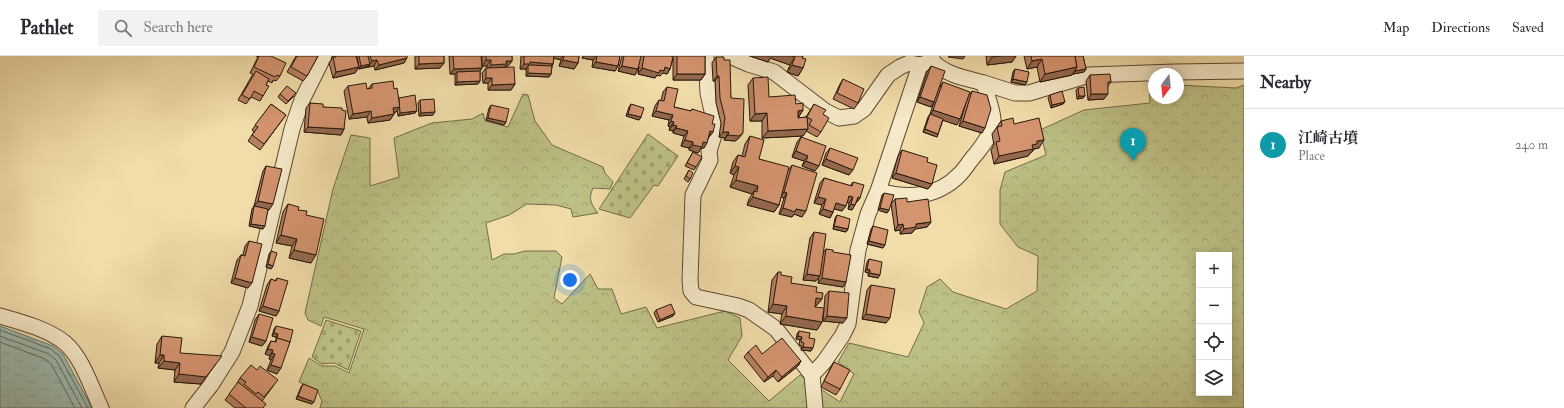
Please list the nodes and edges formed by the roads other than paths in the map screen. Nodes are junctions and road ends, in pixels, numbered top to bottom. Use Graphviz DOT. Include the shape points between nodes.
graph roads {
  1 [pos="324,56"];
  2 [pos="706,56"];
  3 [pos="730,56"];
  4 [pos="928,60"];
  5 [pos="1244,71"];
  6 [pos="984,83"];
  7 [pos="878,191"];
  8 [pos="0,316"];
  9 [pos="812,375"];
  10 [pos="101,408"];
  11 [pos="193,408"];
  12 [pos="816,408"];
  1 -- 11 [label="street" via="302,100 292,129 250,306 232,352"];
  2 -- 9 [label="street" via="708,93 716,129 709,151 710,160 693,195 690,280 692,291 696,297 749,310 776,330"];
  3 -- 4 [label="street" via="774,72 825,111 839,118 854,116 864,109 888,75 900,67"];
  4 -- 6 [label="street" via="947,72"];
  4 -- 7 [label="street"];
  5 -- 6 [label="street" via="1089,74 1029,93 1015,93"];
  6 -- 7 [label="street" via="993,120 983,146 961,173 936,191 914,196"];
  7 -- 9 [label="street" via="868,214 858,250 848,324 824,362"];
  8 -- 10 [label="street" via="47,332 66,344 77,358"];
  9 -- 12 [label="street"];
}
